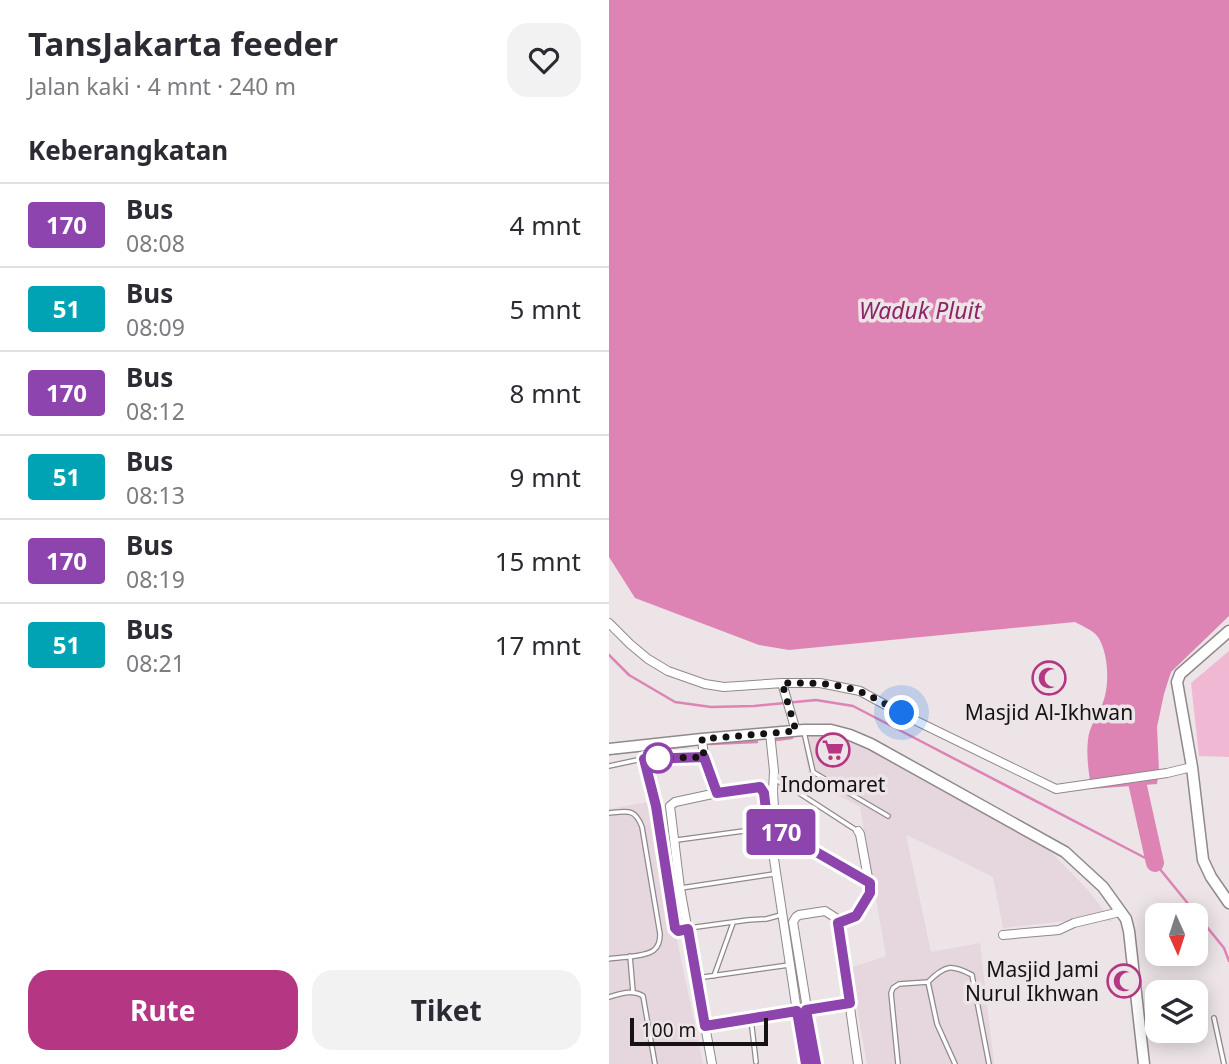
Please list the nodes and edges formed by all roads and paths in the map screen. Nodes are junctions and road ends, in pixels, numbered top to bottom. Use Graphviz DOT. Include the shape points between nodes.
graph roads {
  1 [pos="609,623"];
  2 [pos="1229,631"];
  3 [pos="782,683"];
  4 [pos="800,730"];
  5 [pos="771,733"];
  6 [pos="703,741"];
  7 [pos="609,749"];
  8 [pos="704,757"];
  9 [pos="644,759"];
  10 [pos="609,766"];
  11 [pos="1192,766"];
  12 [pos="774,779"];
  13 [pos="717,793"];
  14 [pos="609,813"];
  15 [pos="888,816"];
  16 [pos="771,826"];
  17 [pos="858,831"];
  18 [pos="675,841"];
  19 [pos="776,874"];
  20 [pos="870,883"];
  21 [pos="680,888"];
  22 [pos="1229,903"];
  23 [pos="1121,912"];
  24 [pos="783,914"];
  25 [pos="733,923"];
  26 [pos="838,923"];
  27 [pos="688,929"];
  28 [pos="1003,935"];
  29 [pos="630,956"];
  30 [pos="609,959"];
  31 [pos="791,964"];
  32 [pos="714,976"];
  33 [pos="697,978"];
  34 [pos="928,982"];
  35 [pos="633,992"];
  36 [pos="609,997"];
  37 [pos="850,1003"];
  38 [pos="802,1010"];
  39 [pos="1214,1018"];
  40 [pos="751,1019"];
  41 [pos="705,1026"];
  42 [pos="756,1062"];
  43 [pos="655,1064"];
  44 [pos="712,1064"];
  45 [pos="806,1064"];
  46 [pos="816,1064"];
  47 [pos="858,1064"];
  48 [pos="898,1064"];
  49 [pos="955,1064"];
  50 [pos="989,1064"];
  51 [pos="1144,1064"];
  52 [pos="1224,1064"];
  1 -- 3 [label="street" via="648,659 705,684"];
  2 -- 11 [label="street" via="1177,678"];
  3 -- 4 [label="street"];
  3 -- 11 [label="street" via="820,683 860,691 1051,788"];
  4 -- 5 [label="street"];
  4 -- 15 [label="lane" via="813,772"];
  4 -- 23 [label="street" via="831,730 871,744 1037,836 1084,869"];
  5 -- 6 [label="street"];
  5 -- 12 [label="street"];
  6 -- 7 [label="street"];
  6 -- 8 [label="street"];
  8 -- 9 [label="street"];
  8 -- 13 [label="street"];
  9 -- 10 [label="lane"];
  9 -- 27 [label="street" via="675,928"];
  11 -- 22 [label="street" via="1203,860"];
  12 -- 16 [label="street"];
  12 -- 17 [label="lane"];
  13 -- 16 [label="street" via="760,787"];
  13 -- 18 [label="street" via="671,803"];
  14 -- 29 [label="lane" via="633,812 640,821 660,934 655,950"];
  16 -- 18 [label="lane"];
  16 -- 19 [label="street"];
  16 -- 20 [label="lane"];
  17 -- 20 [label="street"];
  18 -- 21 [label="street"];
  19 -- 21 [label="lane"];
  19 -- 24 [label="street"];
  20 -- 26 [label="street" via="870,893 856,916"];
  21 -- 27 [label="street"];
  23 -- 28 [label="street" via="1059,930"];
  23 -- 51 [label="street" via="1129,931"];
  24 -- 25 [label="lane"];
  24 -- 31 [label="street"];
  25 -- 27 [label="lane"];
  25 -- 32 [label="lane"];
  26 -- 37 [label="street"];
  26 -- 38 [label="street" via="825,911 794,919"];
  27 -- 33 [label="street"];
  29 -- 30 [label="lane"];
  29 -- 35 [label="lane"];
  31 -- 32 [label="lane"];
  31 -- 38 [label="street"];
  32 -- 33 [label="lane"];
  33 -- 41 [label="street"];
  34 -- 48 [label="lane" via="899,984 892,991"];
  34 -- 49 [label="lane" via="937,1024"];
  34 -- 50 [label="lane" via="951,967 972,975"];
  35 -- 36 [label="lane"];
  35 -- 43 [label="lane" via="644,998"];
  37 -- 38 [label="lane"];
  37 -- 47 [label="street"];
  38 -- 40 [label="lane"];
  38 -- 45 [label="street"];
  38 -- 46 [label="street"];
  39 -- 52 [label="lane"];
  40 -- 41 [label="lane"];
  40 -- 42 [label="lane"];
  41 -- 44 [label="street"];
}
